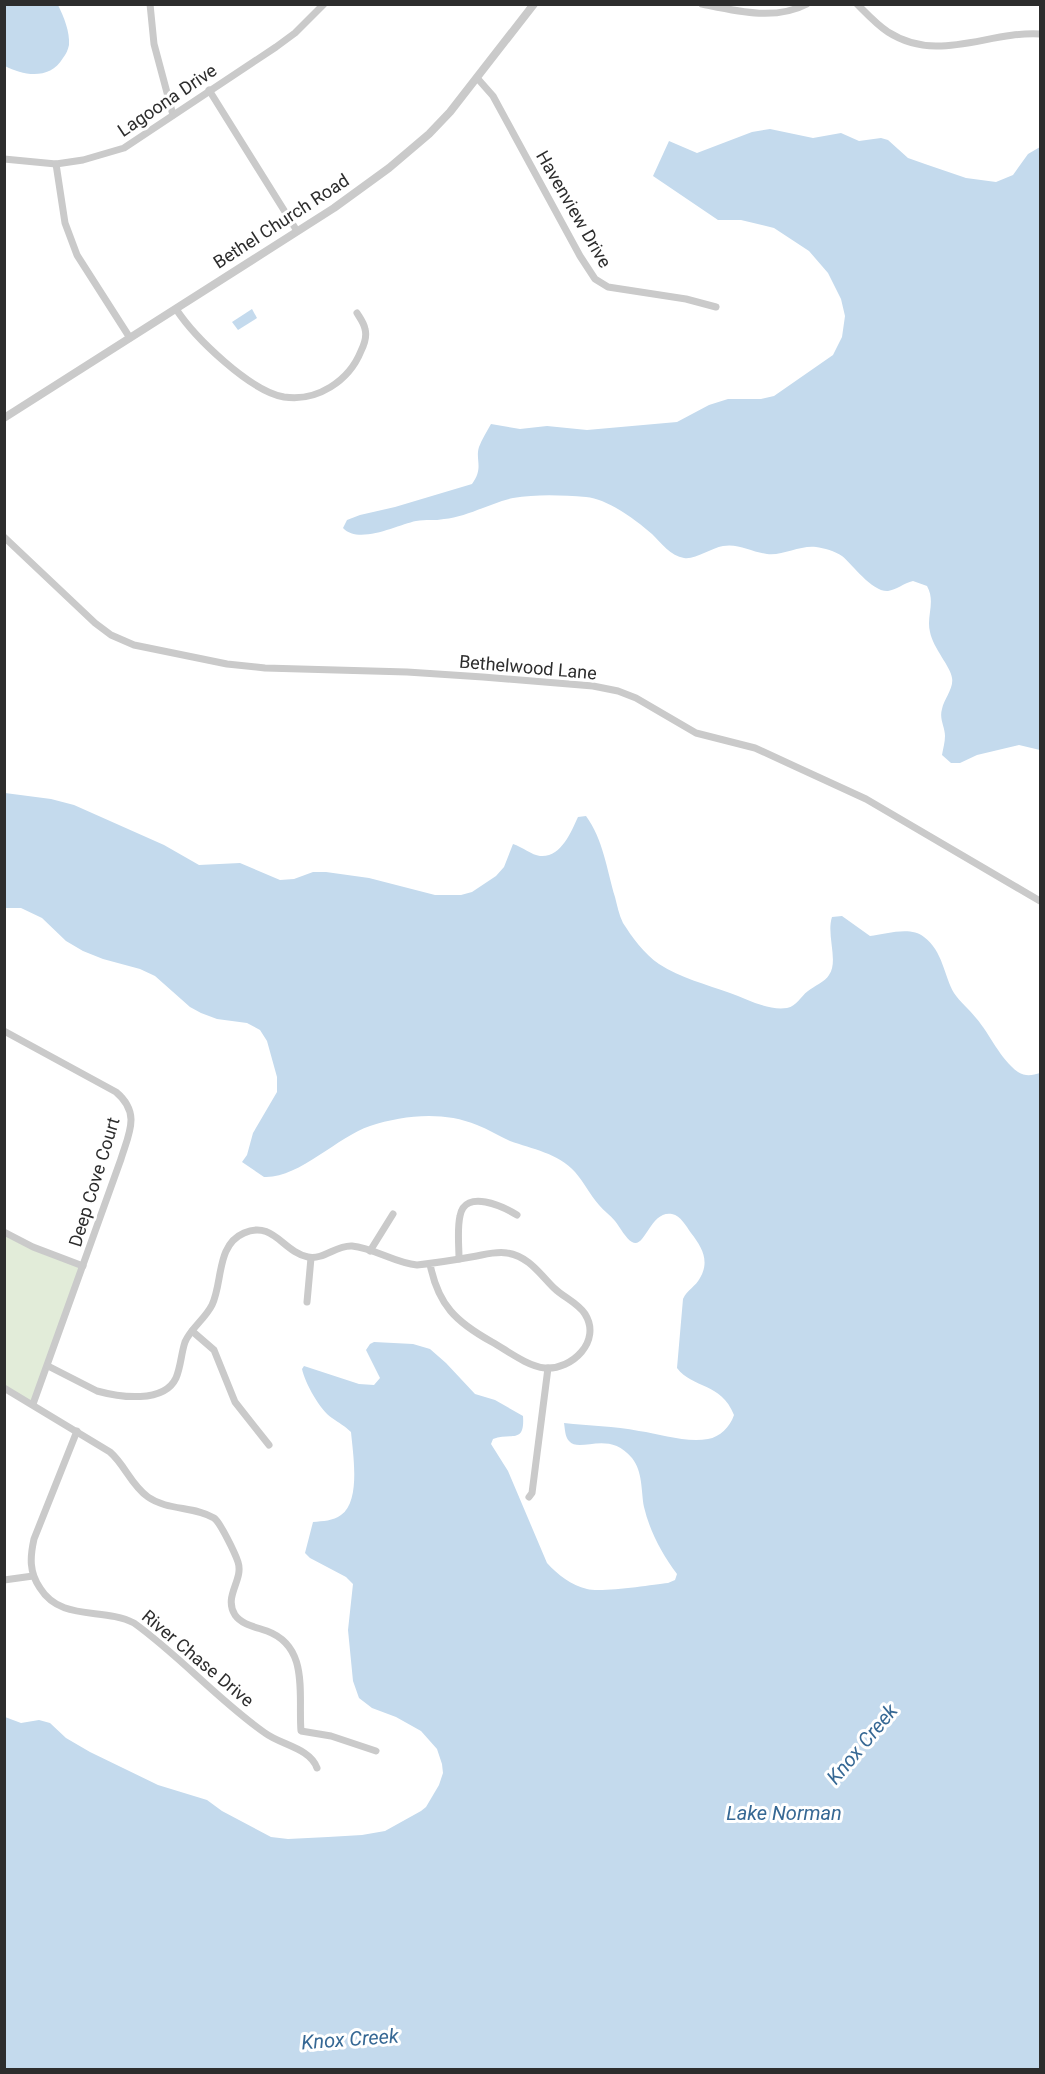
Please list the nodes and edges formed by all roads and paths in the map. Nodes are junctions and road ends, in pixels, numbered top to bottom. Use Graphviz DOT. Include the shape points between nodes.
graph roads {
  1 [pos="150,4"];
  2 [pos="324,4"];
  3 [pos="534,4"];
  4 [pos="702,4"];
  5 [pos="807,4"];
  6 [pos="857,4"];
  7 [pos="1041,34"];
  8 [pos="478,79"];
  9 [pos="209,90"];
  10 [pos="173,115"];
  11 [pos="4,159"];
  12 [pos="56,164"];
  13 [pos="297,231"];
  14 [pos="716,307"];
  15 [pos="176,309"];
  16 [pos="357,313"];
  17 [pos="130,338"];
  18 [pos="4,418"];
  19 [pos="4,537"];
  20 [pos="1041,901"];
  21 [pos="4,1031"];
  22 [pos="393,1214"];
  23 [pos="517,1215"];
  24 [pos="4,1232"];
  25 [pos="370,1251"];
  26 [pos="311,1258"];
  27 [pos="459,1259"];
  28 [pos="430,1264"];
  29 [pos="83,1266"];
  30 [pos="308,1302"];
  31 [pos="192,1331"];
  32 [pos="48,1366"];
  33 [pos="548,1368"];
  34 [pos="4,1388"];
  35 [pos="33,1404"];
  36 [pos="77,1431"];
  37 [pos="269,1445"];
  38 [pos="529,1497"];
  39 [pos="33,1576"];
  40 [pos="4,1580"];
  41 [pos="376,1751"];
  42 [pos="317,1768"];
  1 -- 10 [label="street" via="154,44"];
  2 -- 9 [label="street, Lagoona Drive" via="295,33"];
  3 -- 8 [label="street, Bethel Church Road"];
  4 -- 5 [label="street" via="778,14"];
  6 -- 7 [label="street" via="886,31 916,45 940,47"];
  8 -- 13 [label="street, Bethel Church Road" via="429,134 389,168"];
  8 -- 14 [label="street, Havenview Drive" via="494,96 595,279 615,290"];
  9 -- 10 [label="street, Lagoona Drive"];
  9 -- 13 [label="street"];
  10 -- 12 [label="street, Lagoona Drive" via="124,148"];
  11 -- 12 [label="street, Lagoona Drive"];
  12 -- 17 [label="street" via="73,246"];
  13 -- 15 [label="street, Bethel Church Road"];
  15 -- 16 [label="street" via="200,339 250,382 276,395 297,397 331,387 354,365 366,335"];
  15 -- 17 [label="street, Bethel Church Road"];
  17 -- 18 [label="street, Bethel Church Road"];
  19 -- 20 [label="street, Bethelwood Lane" via="95,623 134,645 265,668 407,672 618,691 696,733 755,748 855,794"];
  21 -- 29 [label="street, Deep Cove Court" via="116,1092 130,1110 127,1140"];
  22 -- 25 [label="street"];
  23 -- 27 [label="street" via="482,1201 467,1205 460,1213"];
  24 -- 29 [label="street"];
  25 -- 26 [label="street" via="348,1246"];
  25 -- 28 [label="street" via="406,1264"];
  26 -- 30 [label="street"];
  26 -- 31 [label="street" via="263,1230 251,1230 236,1237 224,1254 211,1306"];
  27 -- 28 [label="street"];
  27 -- 33 [label="street" via="497,1252 516,1256 533,1266 584,1313 590,1330 583,1352"];
  28 -- 33 [label="street" via="441,1298 458,1321 524,1360"];
  29 -- 32 [label="street, Deep Cove Court"];
  31 -- 32 [label="street" via="175,1380 156,1395 105,1393"];
  31 -- 37 [label="street" via="214,1350 235,1402"];
  32 -- 35 [label="street, Deep Cove Court"];
  33 -- 38 [label="street"];
  34 -- 35 [label="street"];
  35 -- 36 [label="street"];
  36 -- 39 [label="street" via="34,1539 30,1560"];
  36 -- 41 [label="street" via="117,1458 140,1490 152,1499 217,1521 238,1562 231,1599 235,1614 252,1627 283,1638 296,1660 301,1731"];
  39 -- 40 [label="street"];
  39 -- 42 [label="street, River Chase Drive" via="43,1593 61,1608 117,1616 134,1623 266,1734 307,1755"];
}
